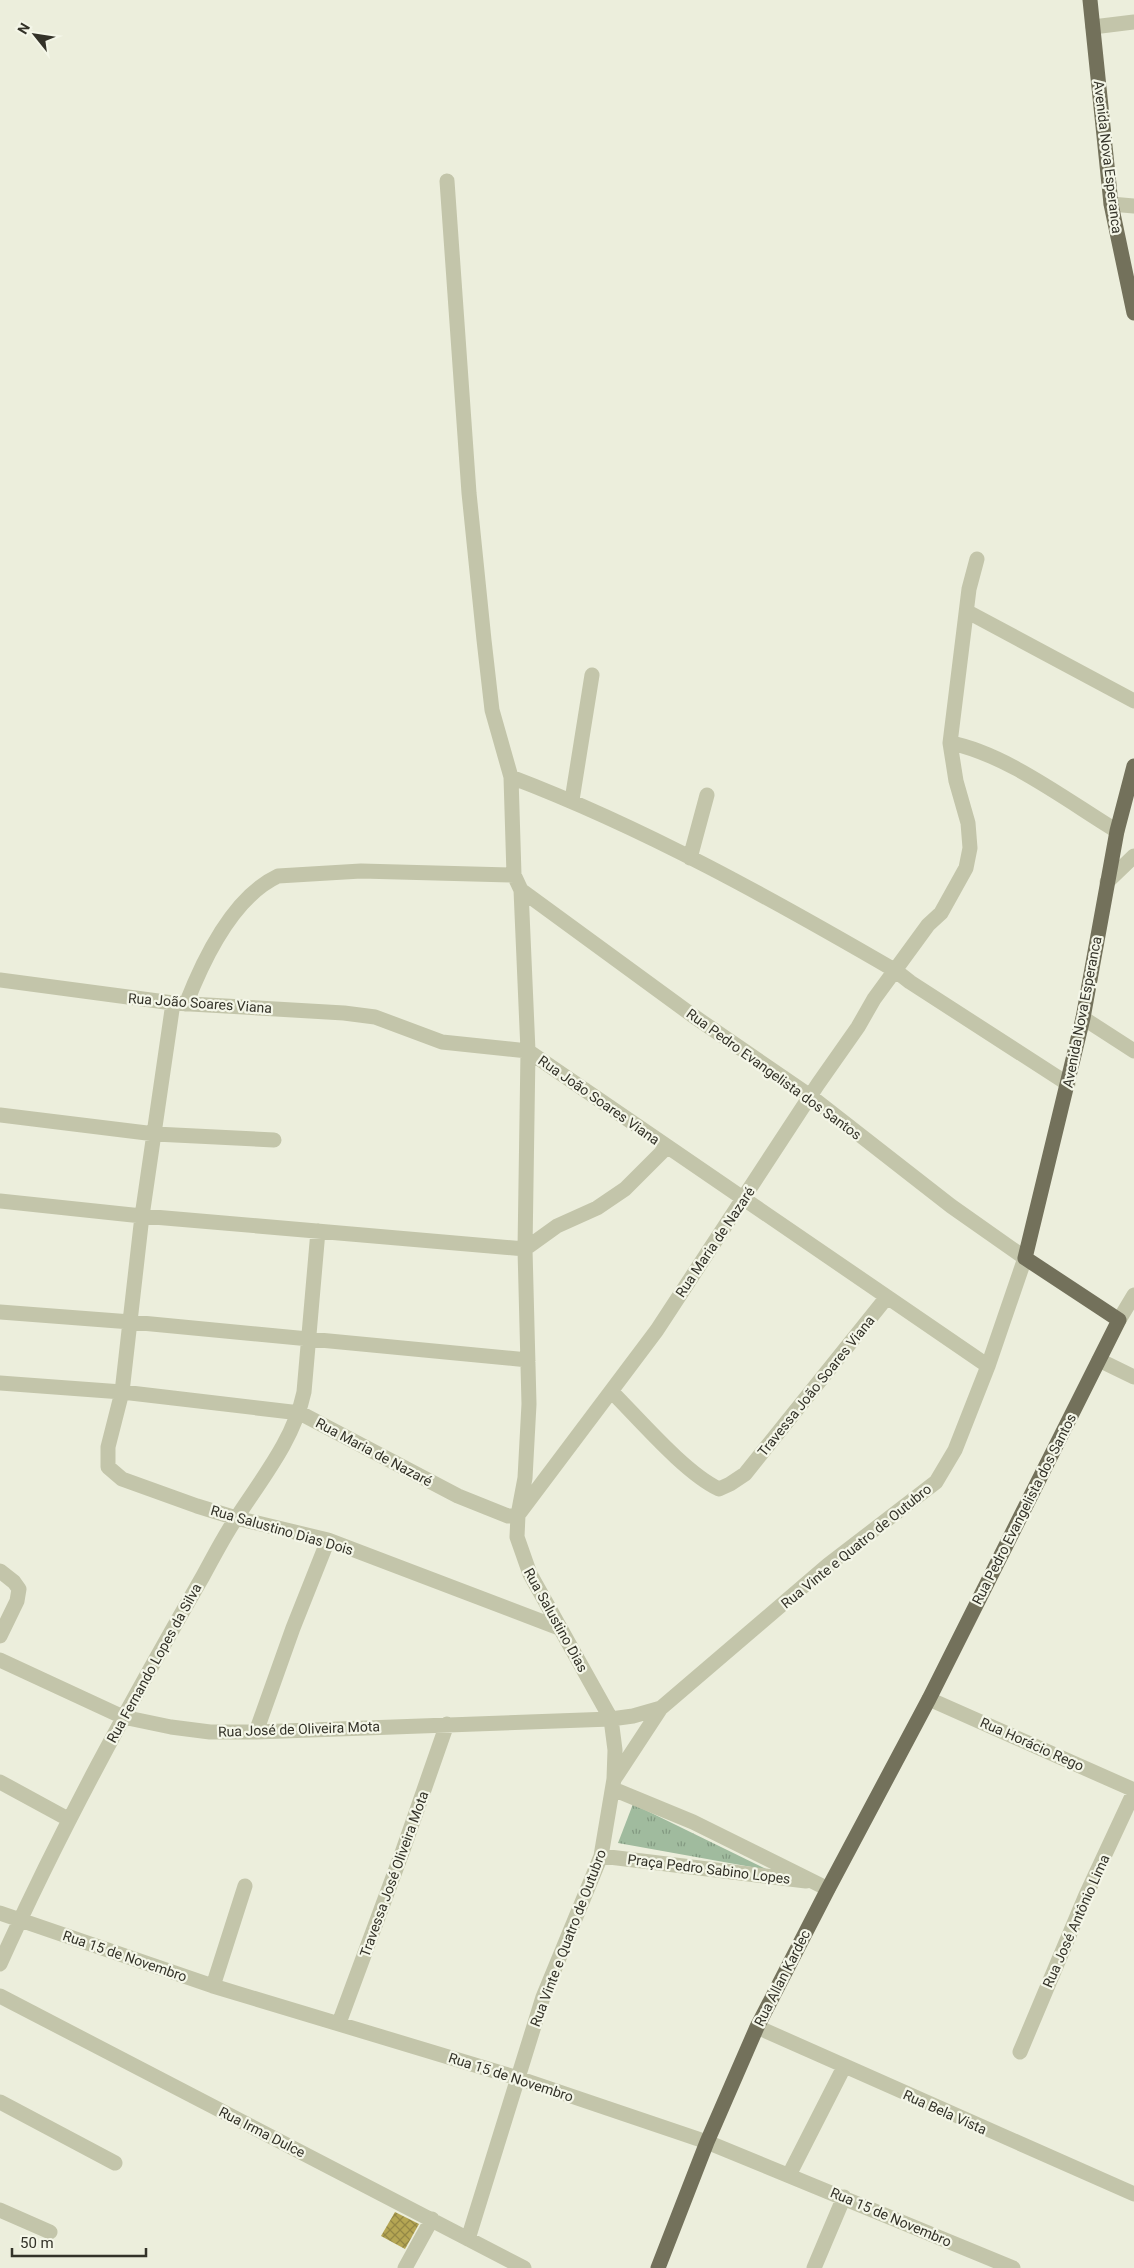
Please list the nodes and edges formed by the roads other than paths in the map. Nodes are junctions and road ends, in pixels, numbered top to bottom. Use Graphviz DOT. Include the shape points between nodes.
graph roads {
  1 [pos="1090,0"];
  2 [pos="1134,22"];
  3 [pos="1093,27"];
  4 [pos="447,181"];
  5 [pos="1111,204"];
  6 [pos="1134,206"];
  7 [pos="1134,313"];
  8 [pos="977,559"];
  9 [pos="968,612"];
  10 [pos="592,675"];
  11 [pos="1134,701"];
  12 [pos="950,743"];
  13 [pos="1134,766"];
  14 [pos="510,776"];
  15 [pos="707,795"];
  16 [pos="572,800"];
  17 [pos="1117,831"];
  18 [pos="1134,856"];
  19 [pos="690,858"];
  20 [pos="514,875"];
  21 [pos="1107,882"];
  22 [pos="521,890"];
  23 [pos="896,971"];
  24 [pos="0,980"];
  25 [pos="179,1004"];
  26 [pos="1083,1018"];
  27 [pos="528,1051"];
  28 [pos="1134,1051"];
  29 [pos="1068,1084"];
  30 [pos="810,1096"];
  31 [pos="0,1115"];
  32 [pos="155,1134"];
  33 [pos="274,1140"];
  34 [pos="667,1147"];
  35 [pos="744,1199"];
  36 [pos="0,1201"];
  37 [pos="142,1216"];
  38 [pos="318,1231"];
  39 [pos="524,1249"];
  40 [pos="1025,1258"];
  41 [pos="1134,1295"];
  42 [pos="887,1297"];
  43 [pos="0,1312"];
  44 [pos="1119,1320"];
  45 [pos="131,1322"];
  46 [pos="308,1339"];
  47 [pos="528,1360"];
  48 [pos="1098,1360"];
  49 [pos="988,1366"];
  50 [pos="1134,1377"];
  51 [pos="0,1384"];
  52 [pos="122,1392"];
  53 [pos="612,1392"];
  54 [pos="300,1413"];
  55 [pos="518,1515"];
  56 [pos="236,1518"];
  57 [pos="328,1540"];
  58 [pos="0,1571"];
  59 [pos="560,1628"];
  60 [pos="0,1636"];
  61 [pos="0,1660"];
  62 [pos="929,1699"];
  63 [pos="661,1708"];
  64 [pos="122,1716"];
  65 [pos="612,1719"];
  66 [pos="447,1724"];
  67 [pos="256,1732"];
  68 [pos="0,1782"];
  69 [pos="614,1784"];
  70 [pos="1134,1791"];
  71 [pos="68,1819"];
  72 [pos="602,1856"];
  73 [pos="245,1886"];
  74 [pos="822,1886"];
  75 [pos="0,1913"];
  76 [pos="20,1920"];
  77 [pos="0,1964"];
  78 [pos="213,1986"];
  79 [pos="0,1996"];
  80 [pos="339,2023"];
  81 [pos="757,2028"];
  82 [pos="1020,2052"];
  83 [pos="844,2067"];
  84 [pos="518,2078"];
  85 [pos="0,2102"];
  86 [pos="707,2142"];
  87 [pos="115,2163"];
  88 [pos="789,2175"];
  89 [pos="1134,2194"];
  90 [pos="844,2197"];
  91 [pos="0,2210"];
  92 [pos="432,2219"];
  93 [pos="50,2232"];
  94 [pos="468,2239"];
  95 [pos="405,2268"];
  96 [pos="524,2268"];
  97 [pos="658,2268"];
  98 [pos="814,2268"];
  99 [pos="1013,2268"];
  1 -- 3 [label="main road, Avenida Nova Esperanca"];
  2 -- 3 [label="street"];
  3 -- 5 [label="main road, Avenida Nova Esperanca"];
  4 -- 14 [label="street" via="469,493 484,640 492,710"];
  5 -- 6 [label="street"];
  5 -- 7 [label="main road, Avenida Nova Esperanca"];
  8 -- 9 [label="street, Rua Maria de Nazaré" via="969,589"];
  9 -- 11 [label="street"];
  9 -- 12 [label="street, Rua Maria de Nazaré"];
  10 -- 16 [label="street"];
  12 -- 17 [label="street" via="963,745 1022,773"];
  12 -- 23 [label="street, Rua Maria de Nazaré" via="968,823 970,848 966,868 941,913 928,925"];
  13 -- 17 [label="main road, Avenida Nova Esperanca"];
  14 -- 16 [label="street"];
  14 -- 20 [label="street"];
  15 -- 19 [label="street"];
  16 -- 19 [label="street"];
  17 -- 21 [label="main road, Avenida Nova Esperanca"];
  18 -- 21 [label="street"];
  19 -- 23 [label="street"];
  20 -- 22 [label="street"];
  20 -- 25 [label="street, Rua Salustino Dias Dois" via="361,871 278,876 267,881 249,898 220,934"];
  21 -- 26 [label="main road, Avenida Nova Esperanca"];
  22 -- 27 [label="street, Rua Salustino Dias"];
  22 -- 30 [label="street, Rua Pedro Evangelista dos Santos" via="692,1015"];
  23 -- 29 [label="street"];
  23 -- 30 [label="street, Rua Maria de Nazaré"];
  24 -- 25 [label="street, Rua João Soares Viana"];
  25 -- 27 [label="street, Rua João Soares Viana" via="375,1017 442,1042"];
  25 -- 32 [label="street, Rua Salustino Dias Dois"];
  26 -- 28 [label="street"];
  26 -- 29 [label="main road, Avenida Nova Esperanca"];
  27 -- 34 [label="street, Rua João Soares Viana"];
  27 -- 39 [label="street, Rua Salustino Dias"];
  29 -- 40 [label="main road, Avenida Nova Esperanca"];
  30 -- 35 [label="street, Rua Maria de Nazaré"];
  30 -- 40 [label="street, Rua Pedro Evangelista dos Santos" via="951,1206"];
  31 -- 32 [label="street"];
  32 -- 33 [label="street"];
  32 -- 37 [label="street, Rua Salustino Dias Dois"];
  34 -- 35 [label="street, Rua João Soares Viana"];
  34 -- 39 [label="street" via="625,1189 597,1208 557,1226"];
  35 -- 42 [label="street, Rua João Soares Viana"];
  35 -- 53 [label="street, Rua Maria de Nazaré"];
  36 -- 37 [label="street"];
  37 -- 38 [label="street"];
  37 -- 45 [label="street, Rua Salustino Dias Dois"];
  38 -- 39 [label="street"];
  38 -- 46 [label="street, Rua Fernando Lopes da Silva"];
  39 -- 47 [label="street, Rua Salustino Dias"];
  40 -- 44 [label="main road"];
  40 -- 49 [label="street, Rua Vinte e Quatro de Outubro"];
  41 -- 44 [label="street"];
  42 -- 49 [label="street, Rua João Soares Viana"];
  42 -- 53 [label="street, Travessa João Soares Viana" via="745,1474 719,1489 707,1484 681,1461"];
  43 -- 45 [label="street"];
  44 -- 48 [label="main road, Rua Pedro Evangelista dos Santos"];
  45 -- 46 [label="street"];
  45 -- 52 [label="street, Rua Salustino Dias Dois"];
  46 -- 47 [label="street"];
  46 -- 54 [label="street, Rua Fernando Lopes da Silva"];
  47 -- 55 [label="street, Rua Salustino Dias" via="528,1450"];
  48 -- 50 [label="street"];
  48 -- 62 [label="main road, Rua Pedro Evangelista dos Santos"];
  49 -- 63 [label="street, Rua Vinte e Quatro de Outubro" via="955,1450 936,1482 828,1566"];
  51 -- 52 [label="street"];
  52 -- 54 [label="street"];
  52 -- 56 [label="street, Rua Salustino Dias Dois" via="106,1459 115,1475"];
  53 -- 55 [label="street, Rua Maria de Nazaré"];
  54 -- 55 [label="street, Rua Maria de Nazaré" via="458,1496 508,1516"];
  54 -- 56 [label="street, Rua Fernando Lopes da Silva" via="281,1450"];
  55 -- 59 [label="street, Rua Salustino Dias" via="521,1552"];
  56 -- 57 [label="street, Rua Salustino Dias Dois"];
  56 -- 64 [label="street, Rua Fernando Lopes da Silva"];
  57 -- 59 [label="street, Rua Salustino Dias Dois"];
  57 -- 67 [label="street"];
  58 -- 60 [label="street" via="19,1589 18,1601"];
  59 -- 65 [label="street, Rua Salustino Dias"];
  61 -- 64 [label="street, Rua José de Oliveira Mota"];
  62 -- 70 [label="street, Rua Horácio Rego"];
  62 -- 74 [label="main road, Rua Allan Kardec"];
  63 -- 65 [label="street, Rua Vinte e Quatro de Outubro"];
  63 -- 69 [label="street, Rua Vinte e Quatro de Outubro"];
  64 -- 67 [label="street, Rua José de Oliveira Mota" via="210,1732"];
  64 -- 71 [label="street, Rua Fernando Lopes da Silva"];
  65 -- 66 [label="street, Rua José de Oliveira Mota"];
  65 -- 69 [label="street, Rua Vinte e Quatro de Outubro"];
  66 -- 67 [label="street, Rua José de Oliveira Mota"];
  66 -- 80 [label="street, Travessa José Oliveira Mota"];
  68 -- 71 [label="street"];
  69 -- 72 [label="street, Rua Vinte e Quatro de Outubro"];
  69 -- 74 [label="street"];
  70 -- 82 [label="street, Rua José Antônio Lima"];
  71 -- 76 [label="street, Rua Fernando Lopes da Silva"];
  72 -- 74 [label="street, Praça Pedro Sabino Lopes"];
  72 -- 84 [label="street, Rua Vinte e Quatro de Outubro" via="543,1997"];
  73 -- 78 [label="street"];
  74 -- 81 [label="main road, Rua Allan Kardec"];
  75 -- 76 [label="street, Rua 15 de Novembro"];
  76 -- 77 [label="street, Rua Fernando Lopes da Silva"];
  76 -- 78 [label="street, Rua 15 de Novembro"];
  78 -- 80 [label="street, Rua 15 de Novembro"];
  79 -- 92 [label="street, Rua Irma Dulce"];
  80 -- 84 [label="street, Rua 15 de Novembro"];
  81 -- 83 [label="street, Rua Bela Vista"];
  81 -- 86 [label="main road, Rua Allan Kardec"];
  83 -- 88 [label="street"];
  83 -- 89 [label="street, Rua Bela Vista"];
  84 -- 86 [label="street, Rua 15 de Novembro"];
  84 -- 94 [label="street, Rua Vinte e Quatro de Outubro"];
  85 -- 87 [label="street"];
  86 -- 88 [label="street, Rua 15 de Novembro"];
  86 -- 97 [label="main road, Rua Allan Kardec"];
  88 -- 90 [label="street, Rua 15 de Novembro"];
  90 -- 98 [label="street"];
  90 -- 99 [label="street, Rua 15 de Novembro"];
  91 -- 93 [label="street"];
  92 -- 94 [label="street, Rua Irma Dulce"];
  92 -- 95 [label="street"];
  94 -- 96 [label="street, Rua Irma Dulce"];
}
